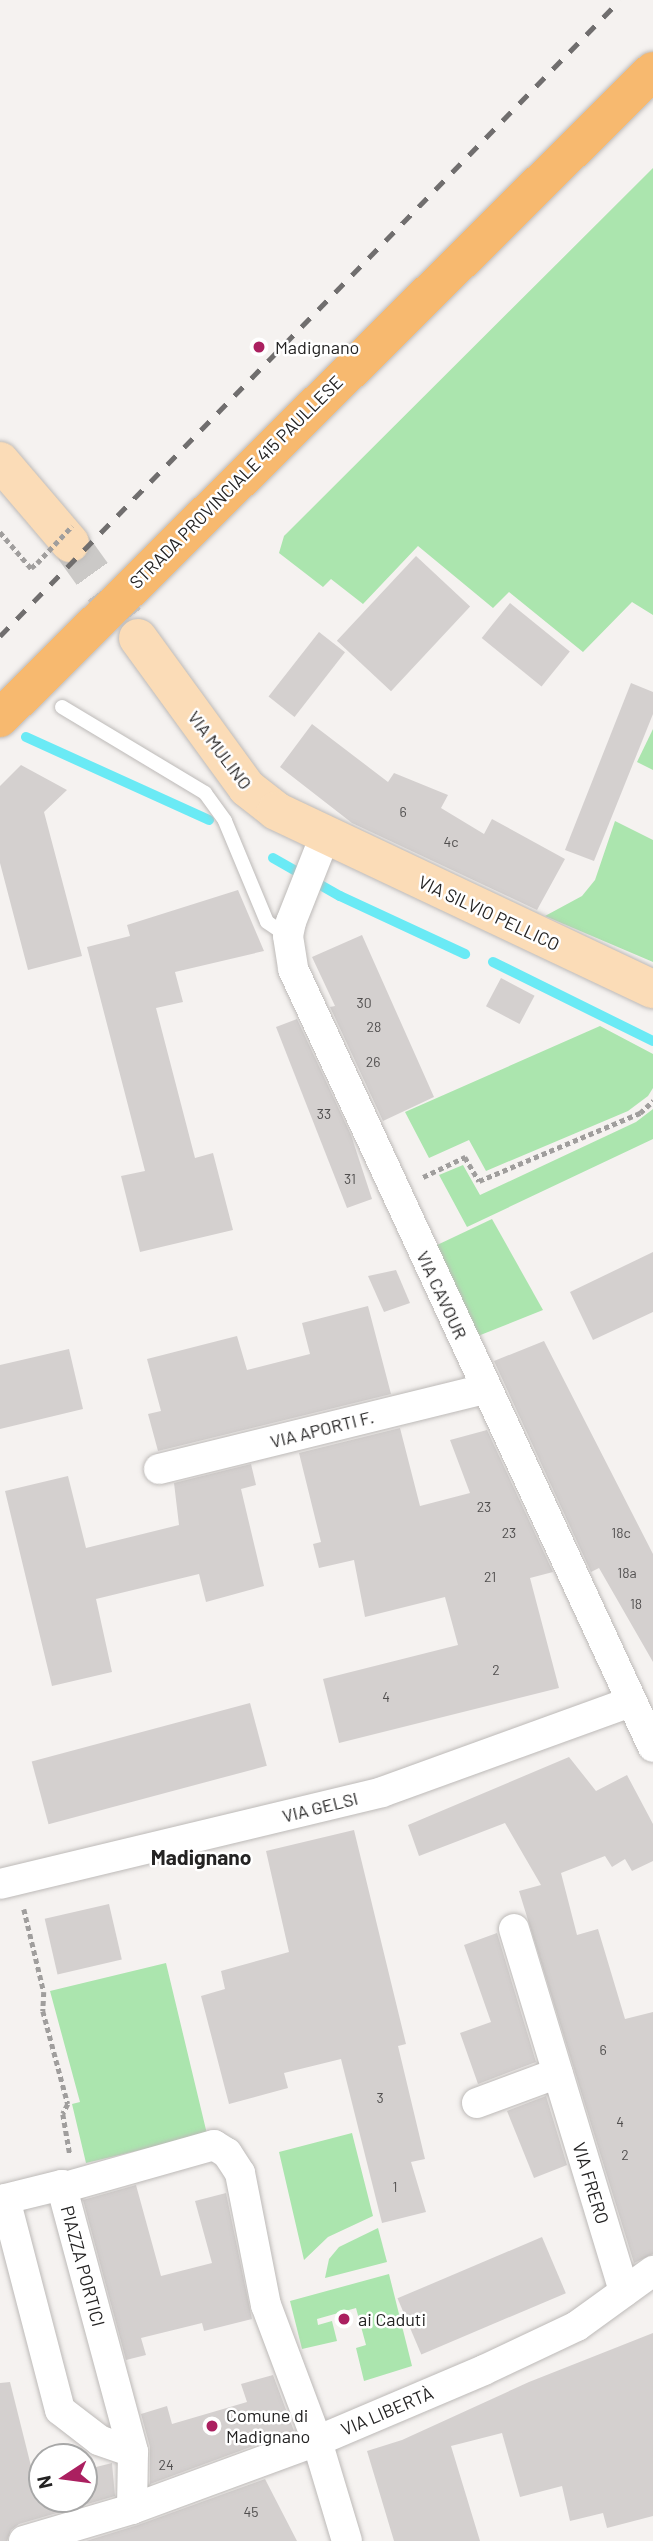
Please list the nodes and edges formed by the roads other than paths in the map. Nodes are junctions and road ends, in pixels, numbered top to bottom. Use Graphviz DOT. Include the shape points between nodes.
graph roads {
  1 [pos="653,71"];
  2 [pos="0,461"];
  3 [pos="71,535"];
  4 [pos="138,638"];
  5 [pos="62,707"];
  6 [pos="0,718"];
  7 [pos="321,847"];
  8 [pos="288,936"];
  9 [pos="653,989"];
  10 [pos="484,1389"];
  11 [pos="159,1469"];
  12 [pos="631,1702"];
  13 [pos="653,1747"];
  14 [pos="8,1883"];
  15 [pos="514,1929"];
  16 [pos="558,2073"];
  17 [pos="477,2103"];
  18 [pos="66,2175"];
  19 [pos="653,2271"];
  20 [pos="624,2292"];
  21 [pos="317,2441"];
  22 [pos="133,2452"];
  23 [pos="132,2509"];
  24 [pos="24,2541"];
  25 [pos="347,2541"];
  1 -- 6 [label="main road, STRADA PROVINCIALE 415 PAULLESE"];
  2 -- 3 [label="street"];
  4 -- 7 [label="street, VIA MULINO" via="247,788"];
  5 -- 8 [label="lane" via="205,793 225,821 267,922"];
  7 -- 8 [label="street, VIA CAVOUR"];
  7 -- 9 [label="street, VIA SILVIO PELLICO"];
  8 -- 10 [label="street, VIA CAVOUR" via="293,969"];
  10 -- 11 [label="street, VIA APORTI F."];
  10 -- 12 [label="street, VIA CAVOUR"];
  12 -- 13 [label="street, VIA CAVOUR"];
  12 -- 14 [label="street, VIA GELSI" via="382,1792"];
  15 -- 16 [label="street, VIA FRERO"];
  16 -- 17 [label="street"];
  16 -- 20 [label="street, VIA FRERO"];
  18 -- 21 [label="street" via="214,2145 227,2152 240,2172 266,2305"];
  18 -- 22 [label="street, PIAZZA PORTICI"];
  18 -- 22 [label="street, PIAZZA PORTICI" via="5,2199 60,2410 99,2440"];
  19 -- 20 [label="street, VIA LIBERTÀ"];
  20 -- 21 [label="street, VIA LIBERTÀ" via="577,2326"];
  21 -- 23 [label="street, VIA LIBERTÀ"];
  21 -- 25 [label="street"];
  22 -- 23 [label="street, PIAZZA PORTICI"];
  23 -- 24 [label="street, VIA LIBERTÀ"];
}
